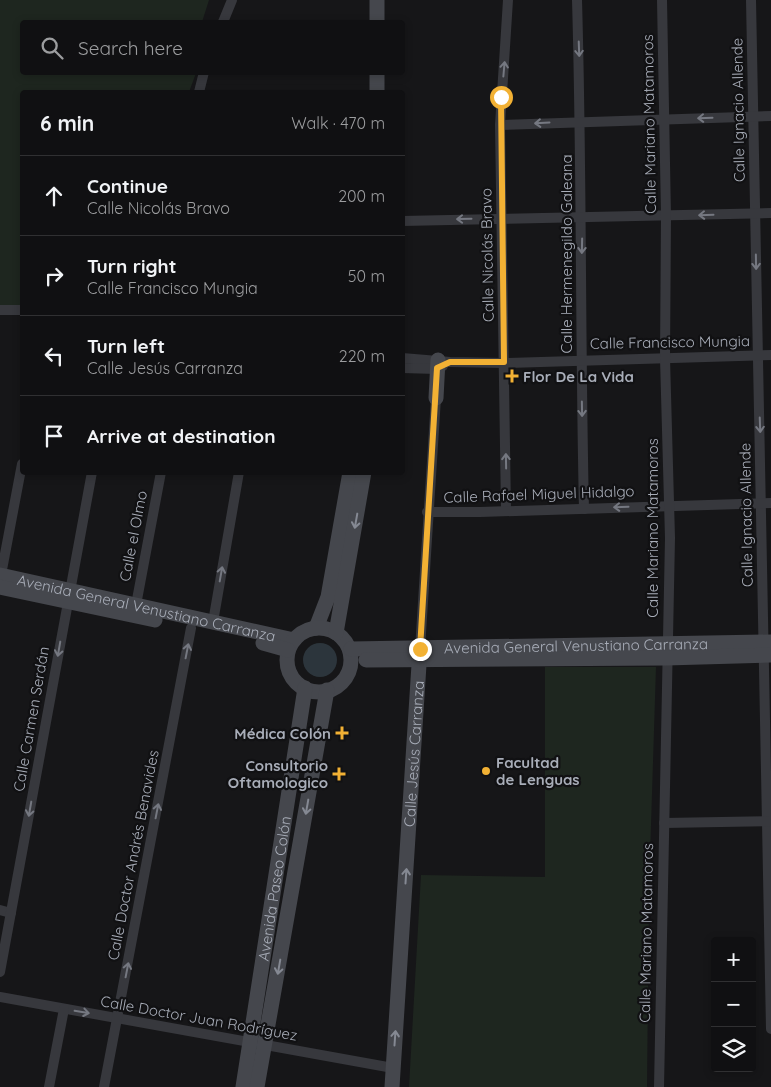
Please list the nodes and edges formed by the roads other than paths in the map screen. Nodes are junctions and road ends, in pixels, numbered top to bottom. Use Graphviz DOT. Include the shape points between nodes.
graph roads {
  1 [pos="232,0"];
  2 [pos="377,0"];
  3 [pos="508,0"];
  4 [pos="577,0"];
  5 [pos="662,0"];
  6 [pos="751,0"];
  7 [pos="223,20"];
  8 [pos="377,20"];
  9 [pos="203,75"];
  10 [pos="377,75"];
  11 [pos="200,90"];
  12 [pos="378,90"];
  13 [pos="771,116"];
  14 [pos="753,117"];
  15 [pos="664,120"];
  16 [pos="581,122"];
  17 [pos="500,125"];
  18 [pos="755,213"];
  19 [pos="771,213"];
  20 [pos="666,216"];
  21 [pos="582,218"];
  22 [pos="502,219"];
  23 [pos="405,221"];
  24 [pos="0,310"];
  25 [pos="20,310"];
  26 [pos="757,355"];
  27 [pos="771,355"];
  28 [pos="405,358"];
  29 [pos="665,358"];
  30 [pos="580,360"];
  31 [pos="504,362"];
  32 [pos="442,364"];
  33 [pos="405,368"];
  34 [pos="436,398"];
  35 [pos="20,474"];
  36 [pos="91,475"];
  37 [pos="160,475"];
  38 [pos="238,475"];
  39 [pos="349,475"];
  40 [pos="363,475"];
  41 [pos="767,503"];
  42 [pos="670,505"];
  43 [pos="584,509"];
  44 [pos="506,510"];
  45 [pos="427,512"];
  46 [pos="0,575"];
  47 [pos="0,587"];
  48 [pos="69,595"];
  49 [pos="136,605"];
  50 [pos="213,622"];
  51 [pos="191,628"];
  52 [pos="316,628"];
  53 [pos="336,633"];
  54 [pos="291,645"];
  55 [pos="767,648"];
  56 [pos="666,651"];
  57 [pos="351,654"];
  58 [pos="420,655"];
  59 [pos="305,688"];
  60 [pos="327,690"];
  61 [pos="769,822"];
  62 [pos="664,823"];
  63 [pos="0,910"];
  64 [pos="11,913"];
  65 [pos="0,972"];
  66 [pos="0,997"];
  67 [pos="64,1009"];
  68 [pos="118,1018"];
  69 [pos="771,1029"];
  70 [pos="258,1045"];
  71 [pos="394,1068"];
  72 [pos="49,1087"];
  73 [pos="104,1087"];
  74 [pos="243,1087"];
  75 [pos="257,1087"];
  76 [pos="392,1087"];
  77 [pos="659,1087"];
  1 -- 7 [label="street"];
  2 -- 8 [label="main road"];
  17 -- 3 [label="street, Calle Nicolás Bravo, one-way"];
  4 -- 16 [label="street, Calle Hermenegildo Galeana, one-way"];
  5 -- 15 [label="street, Calle Mariano Matamoros"];
  6 -- 14 [label="street, Calle Ignacio Allende"];
  9 -- 11 [label="street"];
  10 -- 12 [label="main road"];
  13 -- 14 [label="street"];
  14 -- 15 [label="street, one-way"];
  14 -- 18 [label="street, Calle Ignacio Allende"];
  15 -- 16 [label="street"];
  15 -- 20 [label="street, Calle Mariano Matamoros"];
  16 -- 17 [label="street, one-way"];
  16 -- 21 [label="street, Calle Hermenegildo Galeana"];
  17 -- 22 [label="street, Calle Nicolás Bravo"];
  18 -- 19 [label="street"];
  18 -- 20 [label="street, one-way"];
  18 -- 26 [label="street, Calle Ignacio Allende, one-way"];
  20 -- 21 [label="street"];
  20 -- 29 [label="street, Calle Mariano Matamoros"];
  21 -- 22 [label="street"];
  21 -- 30 [label="street, Calle Hermenegildo Galeana, one-way"];
  22 -- 23 [label="street, one-way"];
  22 -- 31 [label="street, Calle Nicolás Bravo"];
  24 -- 25 [label="street"];
  26 -- 27 [label="street, Calle Francisco Mungia"];
  26 -- 29 [label="street, Calle Francisco Mungia"];
  26 -- 41 [label="street, Calle Ignacio Allende, one-way"];
  28 -- 32 [label="street, Calle Francisco Mungia"];
  29 -- 30 [label="street, Calle Francisco Mungia"];
  29 -- 42 [label="street, Calle Mariano Matamoros"];
  30 -- 31 [label="street, Calle Francisco Mungia"];
  30 -- 43 [label="street, Calle Hermenegildo Galeana, one-way"];
  31 -- 32 [label="street, Calle Francisco Mungia"];
  44 -- 31 [label="street, Calle Nicolás Bravo, one-way"];
  32 -- 33 [label="street, Calle Francisco Mungia"];
  32 -- 34 [label="main road, Calle Jesús Carranza"];
  34 -- 45 [label="street, Calle Jesús Carranza"];
  35 -- 46 [label="street"];
  36 -- 48 [label="street, Calle Carmen Serdán"];
  37 -- 49 [label="street, Calle el Olmo"];
  50 -- 38 [label="street, one-way"];
  39 -- 52 [label="main road" via="328,597"];
  40 -- 53 [label="main road, one-way"];
  41 -- 42 [label="street, Calle Rafael Miguel Hidalgo"];
  41 -- 55 [label="street, Calle Ignacio Allende"];
  42 -- 43 [label="street, Calle Rafael Miguel Hidalgo, one-way"];
  42 -- 56 [label="street, Calle Mariano Matamoros"];
  43 -- 44 [label="street, Calle Rafael Miguel Hidalgo"];
  44 -- 45 [label="street, Calle Rafael Miguel Hidalgo"];
  45 -- 58 [label="street, Calle Jesús Carranza"];
  46 -- 48 [label="main road, Avenida General Venustiano Carranza"];
  47 -- 48 [label="main road, Avenida General Venustiano Carranza"];
  48 -- 49 [label="main road, Avenida General Venustiano Carranza"];
  48 -- 51 [label="main road, Avenida General Venustiano Carranza"];
  48 -- 64 [label="street, Calle Carmen Serdán, one-way"];
  49 -- 50 [label="main road, Avenida General Venustiano Carranza"];
  50 -- 54 [label="main road, Avenida General Venustiano Carranza"];
  51 -- 54 [label="main road, Avenida General Venustiano Carranza"];
  68 -- 51 [label="street, Calle Doctor Andrés Benavides, one-way"];
  52 -- 53 [label="main road"];
  52 -- 54 [label="main road" via="303,632"];
  53 -- 57 [label="main road"];
  54 -- 59 [label="main road" via="287,657 289,672"];
  55 -- 56 [label="main road, Avenida General Venustiano Carranza"];
  55 -- 61 [label="street, Calle Ignacio Allende"];
  56 -- 58 [label="main road, Avenida General Venustiano Carranza"];
  56 -- 62 [label="street, Calle Mariano Matamoros"];
  57 -- 58 [label="main road, Avenida General Venustiano Carranza"];
  57 -- 60 [label="main road" via="344,679"];
  71 -- 58 [label="main road, Calle Jesús Carranza, one-way"];
  59 -- 60 [label="main road"];
  59 -- 70 [label="main road, Avenida Paseo Colón"];
  60 -- 70 [label="main road, Avenida Paseo Colón, one-way"];
  61 -- 62 [label="street"];
  61 -- 69 [label="street, Calle Ignacio Allende"];
  62 -- 77 [label="street, Calle Mariano Matamoros"];
  63 -- 64 [label="street"];
  64 -- 65 [label="street, Calle Carmen Serdán"];
  66 -- 67 [label="street, Calle Doctor Juan Rodríguez"];
  67 -- 68 [label="street, Calle Doctor Juan Rodríguez, one-way"];
  67 -- 72 [label="street"];
  68 -- 70 [label="street, Calle Doctor Juan Rodríguez"];
  68 -- 73 [label="street, Calle Doctor Andrés Benavides"];
  70 -- 71 [label="street, Calle Doctor Juan Rodríguez"];
  70 -- 74 [label="main road, Avenida Paseo Colón"];
  70 -- 75 [label="main road, Avenida Paseo Colón"];
  71 -- 76 [label="main road, Calle Jesús Carranza"];
}
